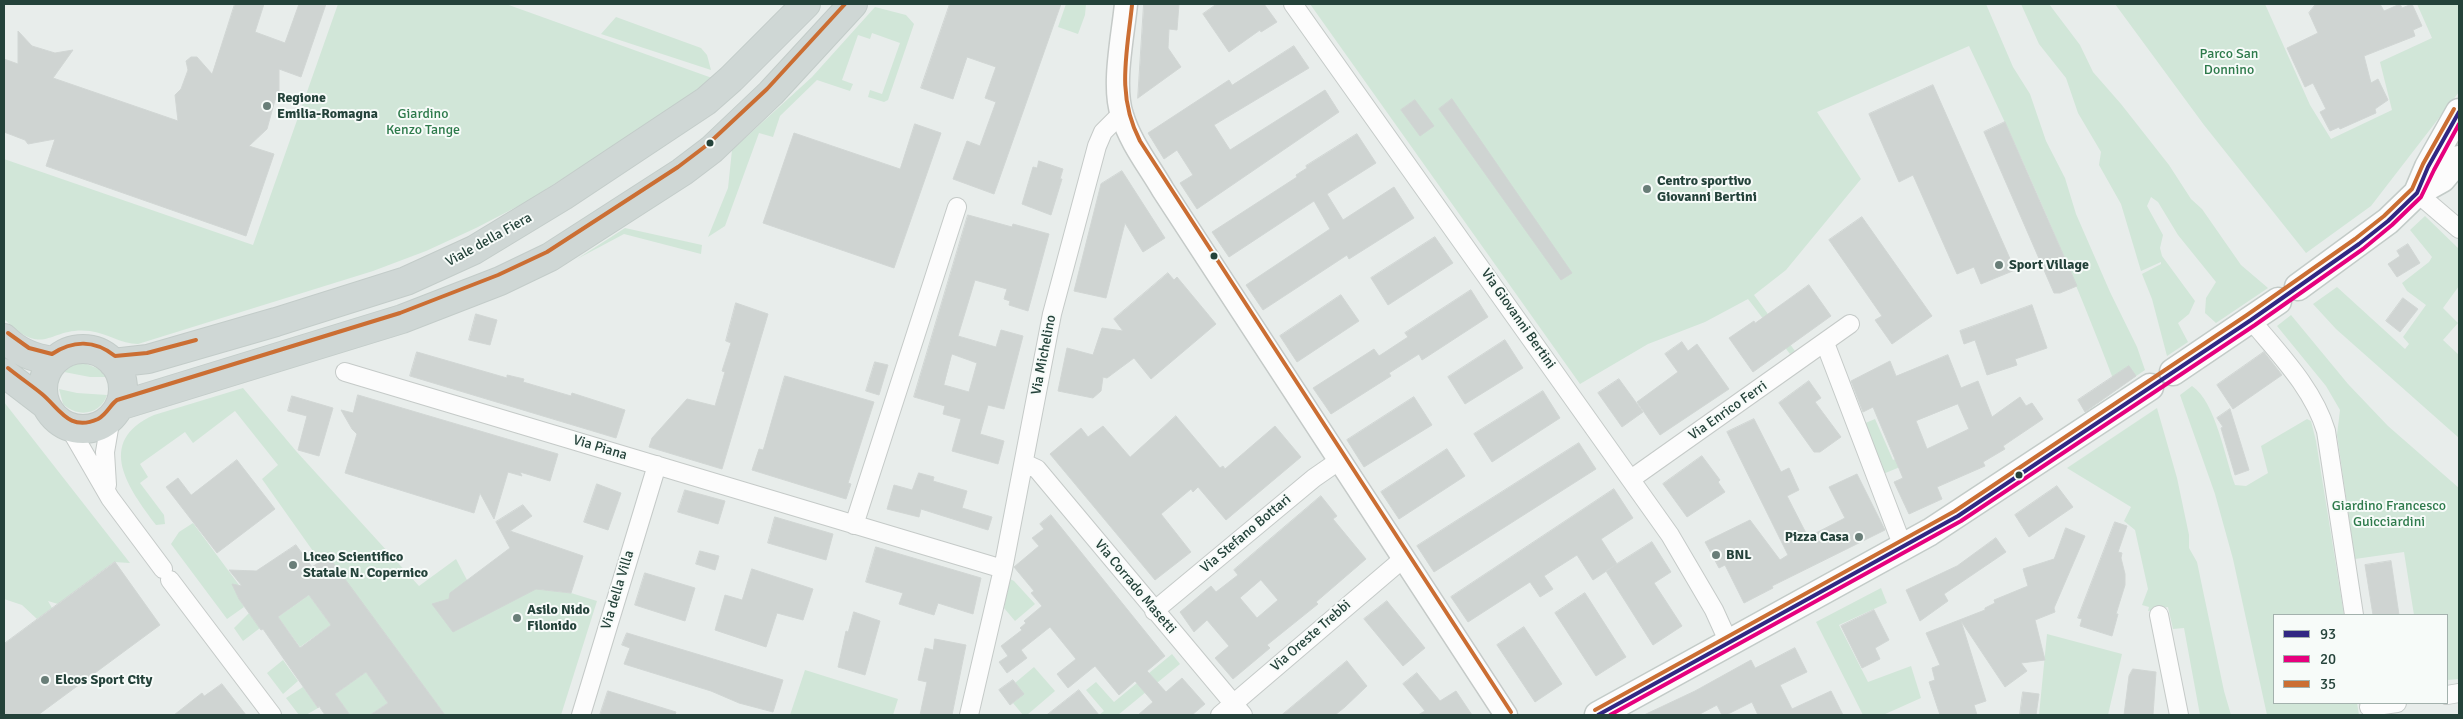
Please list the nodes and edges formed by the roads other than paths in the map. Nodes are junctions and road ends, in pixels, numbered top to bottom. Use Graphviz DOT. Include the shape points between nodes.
graph roads {
  1 [pos="806,4"];
  2 [pos="853,4"];
  3 [pos="1126,4"];
  4 [pos="1293,4"];
  5 [pos="2459,112"];
  6 [pos="1121,114"];
  7 [pos="2459,159"];
  8 [pos="2417,192"];
  9 [pos="957,207"];
  10 [pos="2459,229"];
  11 [pos="2252,320"];
  12 [pos="1850,324"];
  13 [pos="4,338"];
  14 [pos="1825,343"];
  15 [pos="53,361"];
  16 [pos="114,362"];
  17 [pos="345,372"];
  18 [pos="2173,372"];
  19 [pos="4,373"];
  20 [pos="2150,387"];
  21 [pos="46,405"];
  22 [pos="115,412"];
  23 [pos="69,427"];
  24 [pos="1340,460"];
  25 [pos="1024,463"];
  26 [pos="656,465"];
  27 [pos="1631,479"];
  28 [pos="110,498"];
  29 [pos="854,525"];
  30 [pos="1902,548"];
  31 [pos="1404,558"];
  32 [pos="1002,569"];
  33 [pos="1154,611"];
  34 [pos="2354,614"];
  35 [pos="2160,615"];
  36 [pos="1729,643"];
  37 [pos="2391,704"];
  38 [pos="2369,708"];
  39 [pos="1232,712"];
  40 [pos="272,715"];
  41 [pos="581,715"];
  42 [pos="969,715"];
  43 [pos="1506,715"];
  44 [pos="1598,715"];
  45 [pos="2179,715"];
  1 -- 16 [label="main road, Viale della Fiera" via="706,101 563,196 474,250 398,283 250,330 148,359"];
  2 -- 22 [label="main road" via="771,93 711,150 550,257 500,281 402,319"];
  3 -- 6 [label="street" via="1118,87"];
  4 -- 27 [label="street, Via Giovanni Bertini"];
  5 -- 8 [label="main road"];
  6 -- 24 [label="street" via="1138,150 1163,190"];
  6 -- 25 [label="street, Via Michelino" via="1103,132 1091,167 1052,314"];
  7 -- 8 [label="main road" via="2442,179"];
  8 -- 10 [label="street"];
  8 -- 11 [label="main road" via="2388,221"];
  9 -- 29 [label="street"];
  11 -- 18 [label="main road"];
  11 -- 34 [label="street" via="2296,374 2321,412"];
  12 -- 14 [label="street, Via Enrico Ferri"];
  13 -- 15 [label="main road" via="12,347 32,357"];
  14 -- 27 [label="street, Via Enrico Ferri"];
  14 -- 30 [label="street"];
  15 -- 16 [label="main road" via="70,351 89,349"];
  15 -- 21 [label="main road" via="42,385"];
  16 -- 22 [label="main road" via="122,384 122,399"];
  17 -- 26 [label="street, Via Piana"];
  19 -- 21 [label="main road"];
  20 -- 30 [label="main road" via="1958,516"];
  21 -- 23 [label="main road" via="58,421"];
  22 -- 23 [label="main road" via="96,427"];
  22 -- 28 [label="street" via="105,462"];
  23 -- 28 [label="street"];
  24 -- 31 [label="street"];
  24 -- 33 [label="street, Via Stefano Bottari"];
  25 -- 32 [label="street, Via Michelino"];
  25 -- 33 [label="street, Via Corrado Masetti" via="1037,469"];
  26 -- 29 [label="street, Via Piana"];
  26 -- 41 [label="street, Via della Villa"];
  27 -- 36 [label="street, Via Giovanni Bertini" via="1692,570"];
  28 -- 40 [label="street"];
  29 -- 32 [label="street, Via Piana"];
  30 -- 36 [label="main road"];
  31 -- 39 [label="street, Via Oreste Trebbi"];
  31 -- 43 [label="street"];
  32 -- 42 [label="street, Via Michelino"];
  33 -- 39 [label="street, Via Corrado Masetti"];
  35 -- 45 [label="street"];
  36 -- 44 [label="main road"];
  37 -- 38 [label="street"];
}
